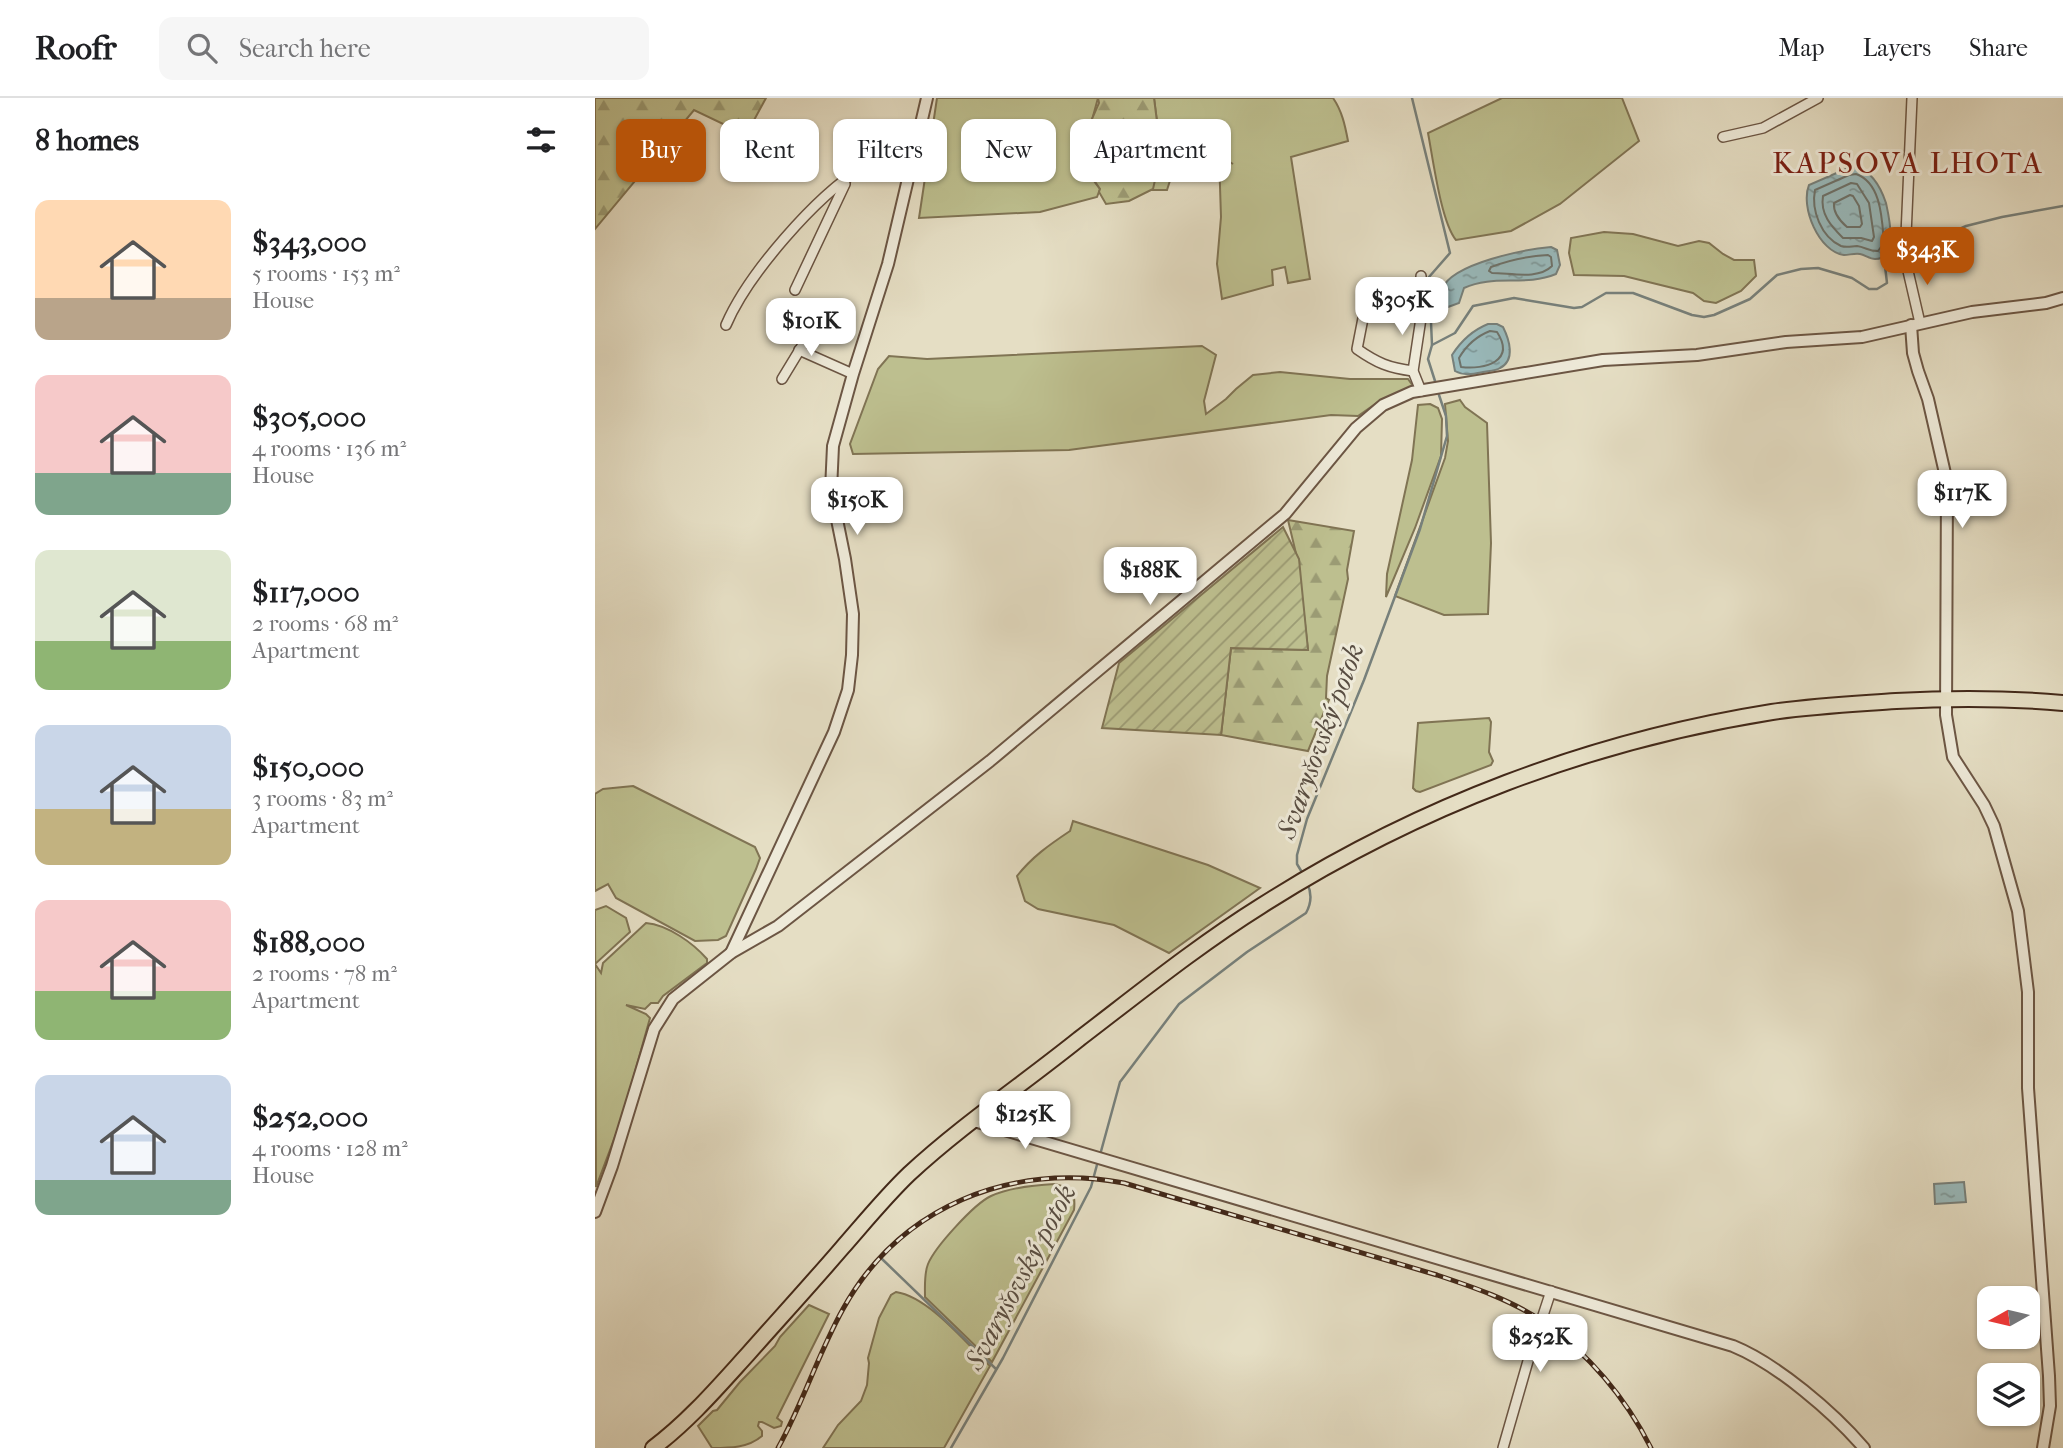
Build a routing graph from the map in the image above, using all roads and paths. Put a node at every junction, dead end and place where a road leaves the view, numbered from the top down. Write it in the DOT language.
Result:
graph roads {
  1 [pos="927,98"];
  2 [pos="1818,98"];
  3 [pos="1912,98"];
  4 [pos="922,119"];
  5 [pos="1723,137"];
  6 [pos="844,182"];
  7 [pos="845,182"];
  8 [pos="907,182"];
  9 [pos="1421,276"];
  10 [pos="795,290"];
  11 [pos="2063,298"];
  12 [pos="1366,303"];
  13 [pos="816,323"];
  14 [pos="1915,324"];
  15 [pos="726,325"];
  16 [pos="799,349"];
  17 [pos="1413,371"];
  18 [pos="853,374"];
  19 [pos="782,379"];
  20 [pos="1421,391"];
  21 [pos="1947,699"];
  22 [pos="2063,703"];
  23 [pos="731,953"];
  24 [pos="974,1121"];
  25 [pos="595,1212"];
  26 [pos="1551,1292"];
  27 [pos="653,1448"];
  28 [pos="1503,1448"];
  29 [pos="1864,1448"];
  30 [pos="2042,1448"];
  1 -- 4 [label="street"];
  2 -- 5 [label="street"];
  3 -- 14 [label="street"];
  6 -- 15 [label="street"];
  7 -- 10 [label="street"];
  8 -- 18 [label="street"];
  9 -- 17 [label="street"];
  11 -- 14 [label="street"];
  12 -- 17 [label="street"];
  13 -- 16 [label="street"];
  14 -- 20 [label="street"];
  14 -- 21 [label="street"];
  16 -- 18 [label="street"];
  16 -- 19 [label="street"];
  17 -- 20 [label="street"];
  18 -- 23 [label="street"];
  20 -- 23 [label="street"];
  21 -- 22 [label="main road"];
  21 -- 24 [label="main road"];
  21 -- 30 [label="street"];
  23 -- 25 [label="street"];
  24 -- 26 [label="street"];
  24 -- 27 [label="main road"];
  26 -- 28 [label="street"];
  26 -- 29 [label="street"];
}
